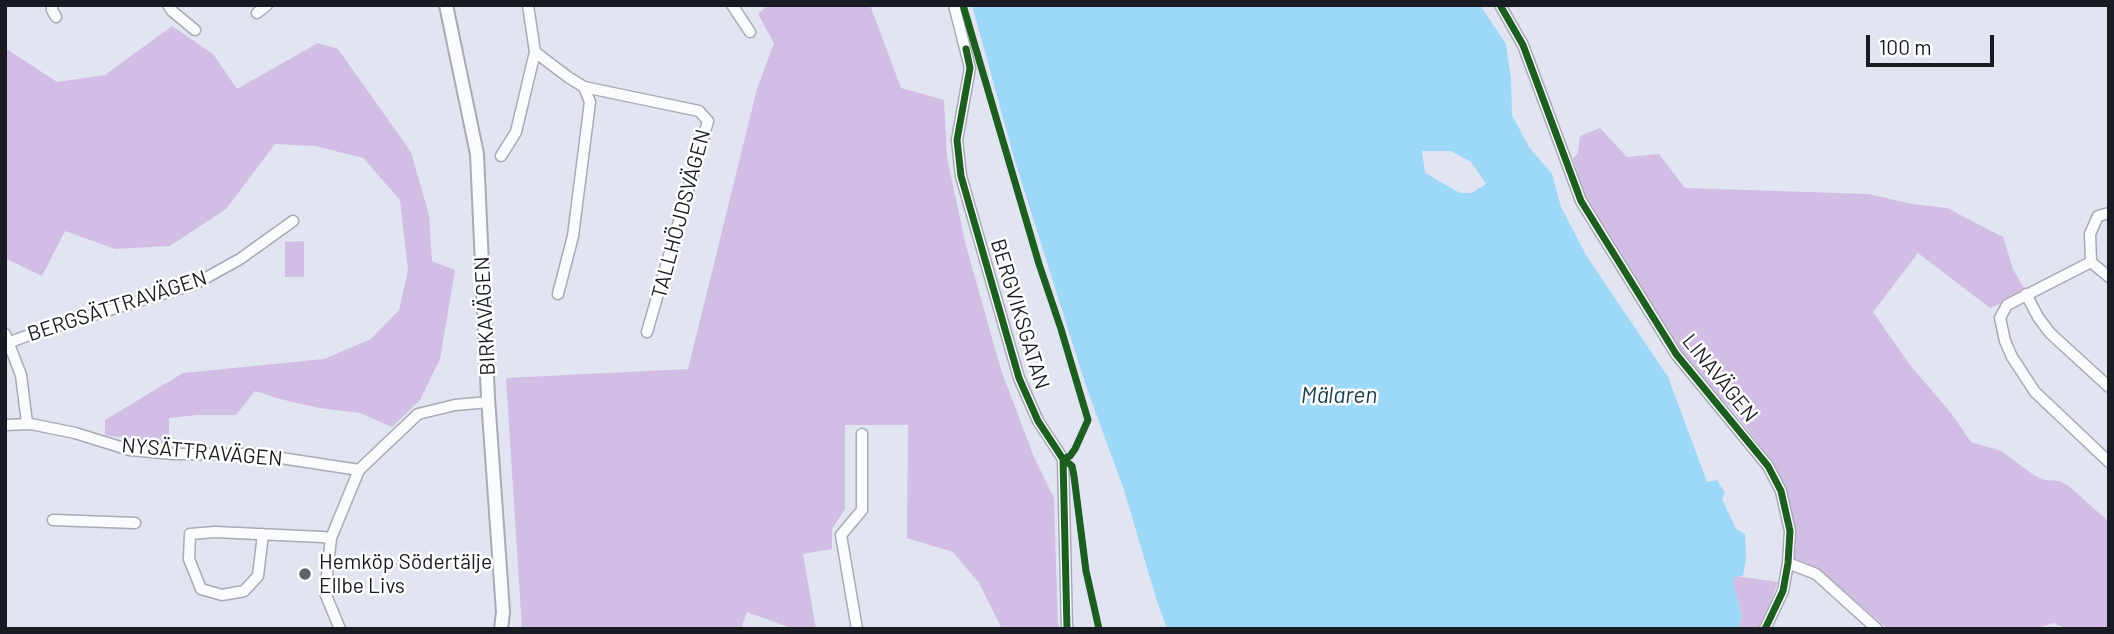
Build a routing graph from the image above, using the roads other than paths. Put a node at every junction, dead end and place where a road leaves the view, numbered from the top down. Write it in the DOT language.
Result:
graph roads {
  1 [pos="52,5"];
  2 [pos="168,5"];
  3 [pos="267,5"];
  4 [pos="446,5"];
  5 [pos="528,5"];
  6 [pos="732,5"];
  7 [pos="954,5"];
  8 [pos="1500,5"];
  9 [pos="257,13"];
  10 [pos="57,18"];
  11 [pos="195,30"];
  12 [pos="750,32"];
  13 [pos="535,52"];
  14 [pos="584,87"];
  15 [pos="501,156"];
  16 [pos="2109,213"];
  17 [pos="293,221"];
  18 [pos="2091,262"];
  19 [pos="2109,277"];
  20 [pos="558,294"];
  21 [pos="2026,294"];
  22 [pos="647,332"];
  23 [pos="7,340"];
  24 [pos="2109,387"];
  25 [pos="489,402"];
  26 [pos="27,423"];
  27 [pos="5,425"];
  28 [pos="862,434"];
  29 [pos="2109,462"];
  30 [pos="359,470"];
  31 [pos="53,520"];
  32 [pos="135,523"];
  33 [pos="263,534"];
  34 [pos="331,538"];
  35 [pos="1788,563"];
  36 [pos="340,629"];
  37 [pos="501,629"];
  38 [pos="857,629"];
  39 [pos="1067,629"];
  40 [pos="1765,629"];
  41 [pos="1877,629"];
  1 -- 10 [label="street"];
  2 -- 11 [label="street"];
  3 -- 9 [label="street"];
  4 -- 25 [label="street, BIRKAVÄGEN"];
  5 -- 13 [label="street"];
  6 -- 12 [label="street"];
  7 -- 39 [label="street, BERGVIKSGATAN"];
  8 -- 35 [label="street, LINAVÄGEN"];
  13 -- 14 [label="street, TALLHÖJDSVÄGEN"];
  13 -- 15 [label="street"];
  14 -- 20 [label="street"];
  14 -- 22 [label="street, TALLHÖJDSVÄGEN"];
  16 -- 18 [label="street"];
  17 -- 23 [label="street, BERGSÄTTRAVÄGEN"];
  18 -- 19 [label="street"];
  18 -- 21 [label="street"];
  21 -- 24 [label="street"];
  21 -- 29 [label="street"];
  23 -- 26 [label="street"];
  25 -- 30 [label="street"];
  25 -- 37 [label="street, BIRKAVÄGEN"];
  26 -- 27 [label="street, NYSÄTTRAVÄGEN"];
  26 -- 30 [label="street, NYSÄTTRAVÄGEN"];
  28 -- 38 [label="street"];
  30 -- 34 [label="street"];
  31 -- 32 [label="street"];
  33 -- 33 [label="street"];
  33 -- 34 [label="street"];
  34 -- 36 [label="street"];
  35 -- 40 [label="street, LINAVÄGEN"];
  35 -- 41 [label="street"];
}
